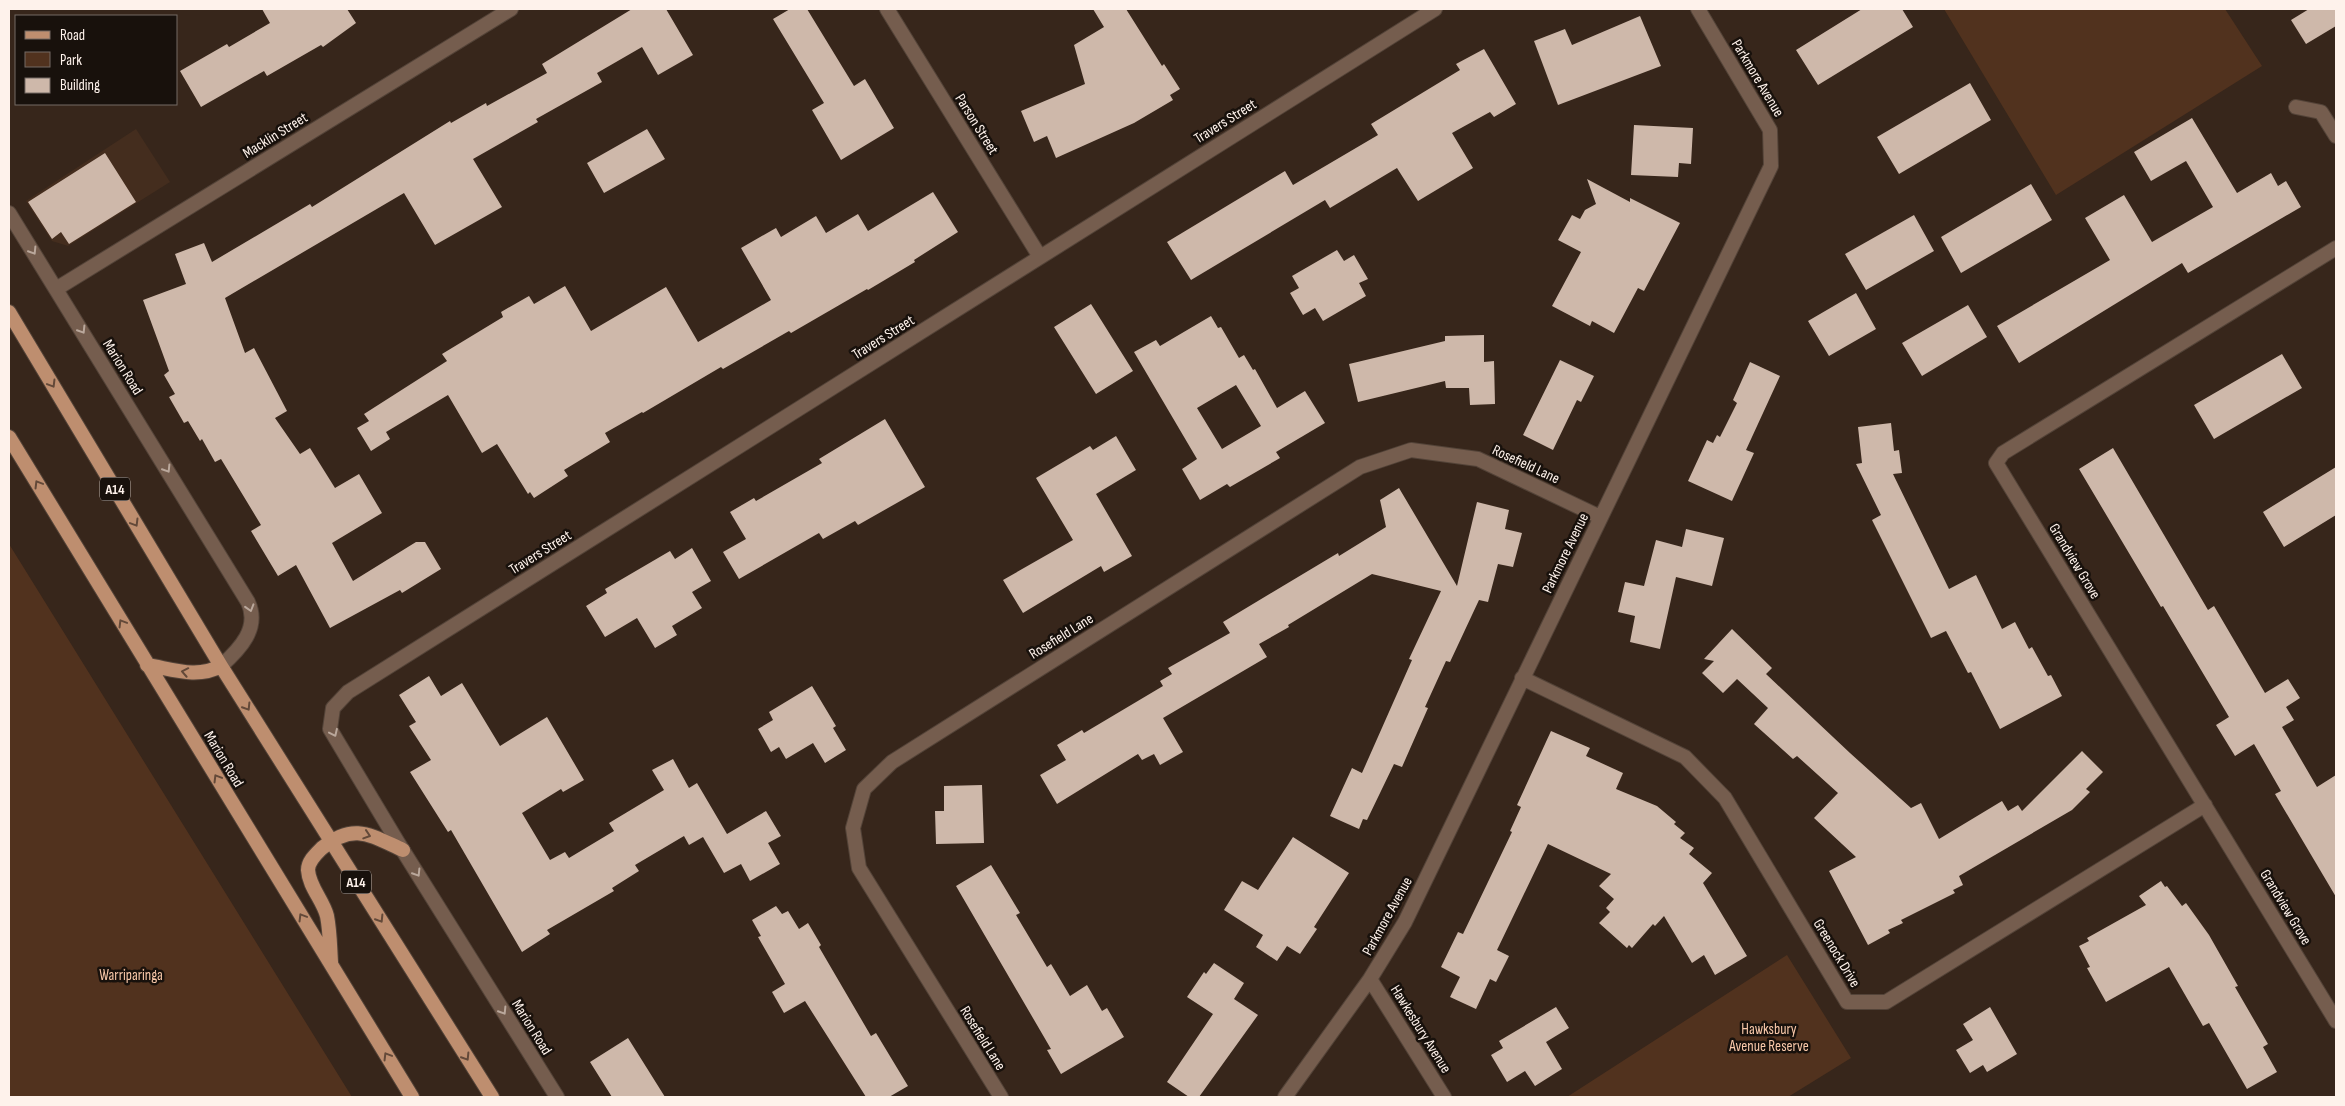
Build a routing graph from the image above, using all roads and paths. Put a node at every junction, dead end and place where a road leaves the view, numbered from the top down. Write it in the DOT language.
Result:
graph roads {
  1 [pos="511,9"];
  2 [pos="887,9"];
  3 [pos="1435,9"];
  4 [pos="1698,9"];
  5 [pos="2296,107"];
  6 [pos="2336,136"];
  7 [pos="9,213"];
  8 [pos="2336,248"];
  9 [pos="1040,257"];
  10 [pos="56,289"];
  11 [pos="9,312"];
  12 [pos="9,437"];
  13 [pos="1600,517"];
  14 [pos="147,665"];
  15 [pos="221,666"];
  16 [pos="1522,678"];
  17 [pos="348,692"];
  18 [pos="2205,805"];
  19 [pos="331,841"];
  20 [pos="403,850"];
  21 [pos="332,966"];
  22 [pos="1370,979"];
  23 [pos="2336,1021"];
  24 [pos="412,1097"];
  25 [pos="492,1097"];
  26 [pos="557,1097"];
  27 [pos="1001,1097"];
  28 [pos="1285,1097"];
  29 [pos="1444,1097"];
  1 -- 10 [label="street, Macklin Street"];
  2 -- 9 [label="street, Parson Street"];
  3 -- 9 [label="street, Travers Street"];
  4 -- 13 [label="street, Parkmore Avenue"];
  5 -- 6 [label="street"];
  7 -- 10 [label="street, Marion Road, one-way"];
  8 -- 18 [label="street, Grandview Grove"];
  9 -- 17 [label="street, Travers Street"];
  10 -- 15 [label="street, Marion Road, one-way"];
  11 -- 15 [label="main road, A14, one-way"];
  14 -- 12 [label="main road, Marion Road, one-way"];
  13 -- 16 [label="street, Parkmore Avenue"];
  13 -- 27 [label="street, Rosefield Lane"];
  15 -- 14 [label="main road, one-way"];
  21 -- 14 [label="main road, Marion Road, one-way"];
  15 -- 19 [label="main road, A14, one-way"];
  16 -- 18 [label="street, Greenock Drive"];
  16 -- 22 [label="street, Parkmore Avenue"];
  17 -- 20 [label="street, Marion Road, one-way"];
  18 -- 23 [label="street, Grandview Grove"];
  19 -- 20 [label="main road, one-way"];
  19 -- 21 [label="main road"];
  19 -- 25 [label="main road, A14, one-way"];
  20 -- 26 [label="street, Marion Road, one-way"];
  24 -- 21 [label="main road, Marion Road, one-way"];
  22 -- 28 [label="street, Parkmore Avenue"];
  22 -- 29 [label="street, Hawkesbury Avenue"];
}
